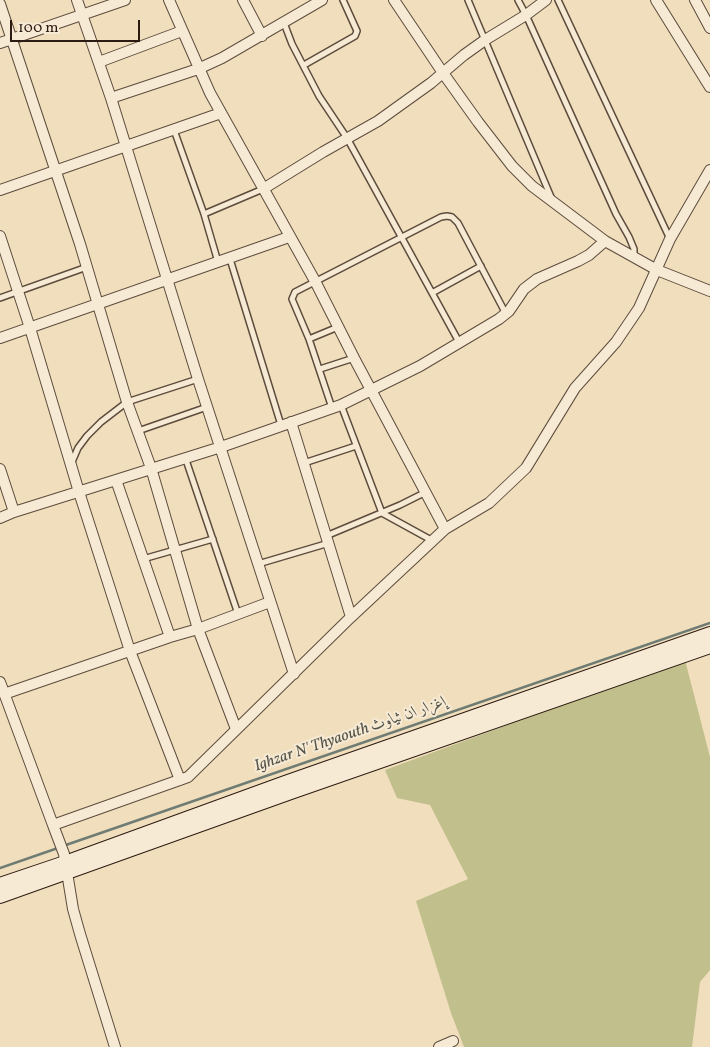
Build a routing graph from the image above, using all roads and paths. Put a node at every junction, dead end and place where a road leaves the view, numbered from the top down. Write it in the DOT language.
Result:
graph roads {
  1 [pos="77,0"];
  2 [pos="125,0"];
  3 [pos="169,0"];
  4 [pos="243,0"];
  5 [pos="322,0"];
  6 [pos="343,0"];
  7 [pos="394,0"];
  8 [pos="468,0"];
  9 [pos="518,0"];
  10 [pos="546,0"];
  11 [pos="558,0"];
  12 [pos="656,0"];
  13 [pos="695,0"];
  14 [pos="310,3"];
  15 [pos="0,4"];
  16 [pos="82,15"];
  17 [pos="526,15"];
  18 [pos="284,23"];
  19 [pos="710,28"];
  20 [pos="182,31"];
  21 [pos="262,36"];
  22 [pos="12,39"];
  23 [pos="485,40"];
  24 [pos="0,43"];
  25 [pos="99,62"];
  26 [pos="304,65"];
  27 [pos="198,69"];
  28 [pos="443,73"];
  29 [pos="710,87"];
  30 [pos="111,98"];
  31 [pos="221,113"];
  32 [pos="174,130"];
  33 [pos="347,138"];
  34 [pos="125,147"];
  35 [pos="56,170"];
  36 [pos="710,170"];
  37 [pos="263,189"];
  38 [pos="0,190"];
  39 [pos="554,203"];
  40 [pos="204,214"];
  41 [pos="0,236"];
  42 [pos="290,237"];
  43 [pos="402,238"];
  44 [pos="670,239"];
  45 [pos="605,241"];
  46 [pos="634,257"];
  47 [pos="230,259"];
  48 [pos="218,262"];
  49 [pos="481,266"];
  50 [pos="88,267"];
  51 [pos="657,270"];
  52 [pos="168,281"];
  53 [pos="315,281"];
  54 [pos="710,291"];
  55 [pos="18,292"];
  56 [pos="432,293"];
  57 [pos="0,298"];
  58 [pos="99,304"];
  59 [pos="506,314"];
  60 [pos="338,327"];
  61 [pos="30,328"];
  62 [pos="0,338"];
  63 [pos="309,339"];
  64 [pos="459,342"];
  65 [pos="354,358"];
  66 [pos="320,369"];
  67 [pos="198,379"];
  68 [pos="372,391"];
  69 [pos="127,402"];
  70 [pos="337,406"];
  71 [pos="207,407"];
  72 [pos="291,422"];
  73 [pos="281,425"];
  74 [pos="137,431"];
  75 [pos="356,446"];
  76 [pos="221,447"];
  77 [pos="185,457"];
  78 [pos="304,463"];
  79 [pos="70,465"];
  80 [pos="0,468"];
  81 [pos="151,468"];
  82 [pos="116,480"];
  83 [pos="79,492"];
  84 [pos="426,492"];
  85 [pos="14,512"];
  86 [pos="382,512"];
  87 [pos="0,518"];
  88 [pos="445,529"];
  89 [pos="213,539"];
  90 [pos="328,540"];
  91 [pos="433,541"];
  92 [pos="175,550"];
  93 [pos="143,559"];
  94 [pos="257,564"];
  95 [pos="270,602"];
  96 [pos="238,614"];
  97 [pos="351,617"];
  98 [pos="198,629"];
  99 [pos="710,634"];
  100 [pos="170,637"];
  101 [pos="710,646"];
  102 [pos="130,651"];
  103 [pos="294,674"];
  104 [pos="0,682"];
  105 [pos="4,694"];
  106 [pos="236,729"];
  107 [pos="180,780"];
  108 [pos="53,825"];
  109 [pos="65,864"];
  110 [pos="0,884"];
  111 [pos="0,896"];
  112 [pos="453,1041"];
  113 [pos="115,1047"];
  114 [pos="439,1047"];
  1 -- 16 [label="street"];
  2 -- 16 [label="street"];
  3 -- 20 [label="street"];
  4 -- 21 [label="street"];
  5 -- 14 [label="street"];
  6 -- 26 [label="lane"];
  7 -- 28 [label="street"];
  8 -- 23 [label="lane"];
  9 -- 17 [label="lane"];
  10 -- 17 [label="street"];
  11 -- 44 [label="lane"];
  12 -- 29 [label="street"];
  13 -- 19 [label="street"];
  14 -- 18 [label="street"];
  15 -- 22 [label="street"];
  16 -- 22 [label="street"];
  16 -- 25 [label="street"];
  17 -- 23 [label="street"];
  17 -- 46 [label="lane"];
  18 -- 21 [label="street"];
  18 -- 26 [label="lane"];
  20 -- 25 [label="street"];
  20 -- 27 [label="street"];
  21 -- 27 [label="street"];
  22 -- 24 [label="street"];
  22 -- 35 [label="street"];
  23 -- 28 [label="street"];
  23 -- 39 [label="lane"];
  25 -- 30 [label="street"];
  26 -- 33 [label="lane"];
  27 -- 30 [label="street"];
  27 -- 31 [label="street"];
  28 -- 33 [label="street"];
  28 -- 39 [label="street"];
  30 -- 34 [label="street"];
  31 -- 32 [label="street"];
  31 -- 37 [label="street"];
  32 -- 34 [label="street"];
  32 -- 40 [label="lane"];
  33 -- 37 [label="street"];
  33 -- 43 [label="lane"];
  34 -- 35 [label="street"];
  34 -- 52 [label="street"];
  35 -- 38 [label="street"];
  35 -- 50 [label="street"];
  36 -- 44 [label="street"];
  37 -- 40 [label="lane"];
  37 -- 42 [label="street"];
  39 -- 45 [label="street"];
  40 -- 48 [label="lane"];
  41 -- 55 [label="street"];
  42 -- 47 [label="street"];
  42 -- 53 [label="street"];
  43 -- 49 [label="lane"];
  43 -- 53 [label="lane"];
  43 -- 56 [label="lane"];
  44 -- 51 [label="street"];
  45 -- 46 [label="street"];
  45 -- 59 [label="street"];
  46 -- 51 [label="street"];
  47 -- 48 [label="street"];
  47 -- 73 [label="lane"];
  48 -- 52 [label="street"];
  49 -- 56 [label="lane"];
  49 -- 59 [label="lane"];
  50 -- 55 [label="lane"];
  50 -- 58 [label="street"];
  51 -- 54 [label="street"];
  51 -- 88 [label="street"];
  52 -- 58 [label="street"];
  52 -- 67 [label="street"];
  53 -- 60 [label="street"];
  53 -- 63 [label="lane"];
  55 -- 57 [label="lane"];
  55 -- 61 [label="street"];
  56 -- 64 [label="lane"];
  58 -- 61 [label="street"];
  58 -- 69 [label="street"];
  59 -- 64 [label="street"];
  60 -- 63 [label="lane"];
  60 -- 65 [label="street"];
  61 -- 62 [label="street"];
  61 -- 79 [label="street"];
  63 -- 66 [label="lane"];
  64 -- 68 [label="street"];
  65 -- 66 [label="lane"];
  65 -- 68 [label="street"];
  66 -- 70 [label="lane"];
  67 -- 69 [label="lane"];
  67 -- 71 [label="street"];
  68 -- 70 [label="street"];
  68 -- 84 [label="street"];
  69 -- 74 [label="street"];
  69 -- 79 [label="lane"];
  70 -- 72 [label="street"];
  70 -- 75 [label="lane"];
  71 -- 74 [label="lane"];
  71 -- 76 [label="street"];
  72 -- 73 [label="street"];
  72 -- 78 [label="street"];
  73 -- 76 [label="street"];
  74 -- 81 [label="street"];
  75 -- 78 [label="lane"];
  75 -- 86 [label="lane"];
  76 -- 77 [label="street"];
  76 -- 94 [label="street"];
  77 -- 81 [label="street"];
  77 -- 89 [label="lane"];
  78 -- 90 [label="street"];
  79 -- 83 [label="street"];
  80 -- 85 [label="street"];
  81 -- 82 [label="street"];
  81 -- 92 [label="street"];
  82 -- 83 [label="street"];
  82 -- 93 [label="street"];
  83 -- 85 [label="street"];
  83 -- 102 [label="street"];
  84 -- 86 [label="lane"];
  84 -- 88 [label="street"];
  85 -- 87 [label="street"];
  86 -- 90 [label="lane"];
  86 -- 91 [label="lane"];
  88 -- 91 [label="street"];
  89 -- 92 [label="lane"];
  89 -- 96 [label="lane"];
  90 -- 94 [label="lane"];
  90 -- 97 [label="street"];
  91 -- 97 [label="street"];
  92 -- 93 [label="lane"];
  92 -- 98 [label="street"];
  93 -- 100 [label="street"];
  94 -- 95 [label="street"];
  95 -- 96 [label="street"];
  95 -- 103 [label="street"];
  96 -- 98 [label="street"];
  97 -- 103 [label="street"];
  98 -- 100 [label="street"];
  98 -- 106 [label="street"];
  99 -- 109 [label="street"];
  100 -- 102 [label="street"];
  101 -- 109 [label="street"];
  102 -- 105 [label="street"];
  102 -- 107 [label="street"];
  103 -- 106 [label="street"];
  104 -- 105 [label="street"];
  105 -- 108 [label="street"];
  106 -- 107 [label="street"];
  107 -- 108 [label="street"];
  108 -- 109 [label="street"];
  109 -- 110 [label="street"];
  109 -- 111 [label="street"];
  109 -- 113 [label="street"];
  112 -- 114 [label="street"];
}
